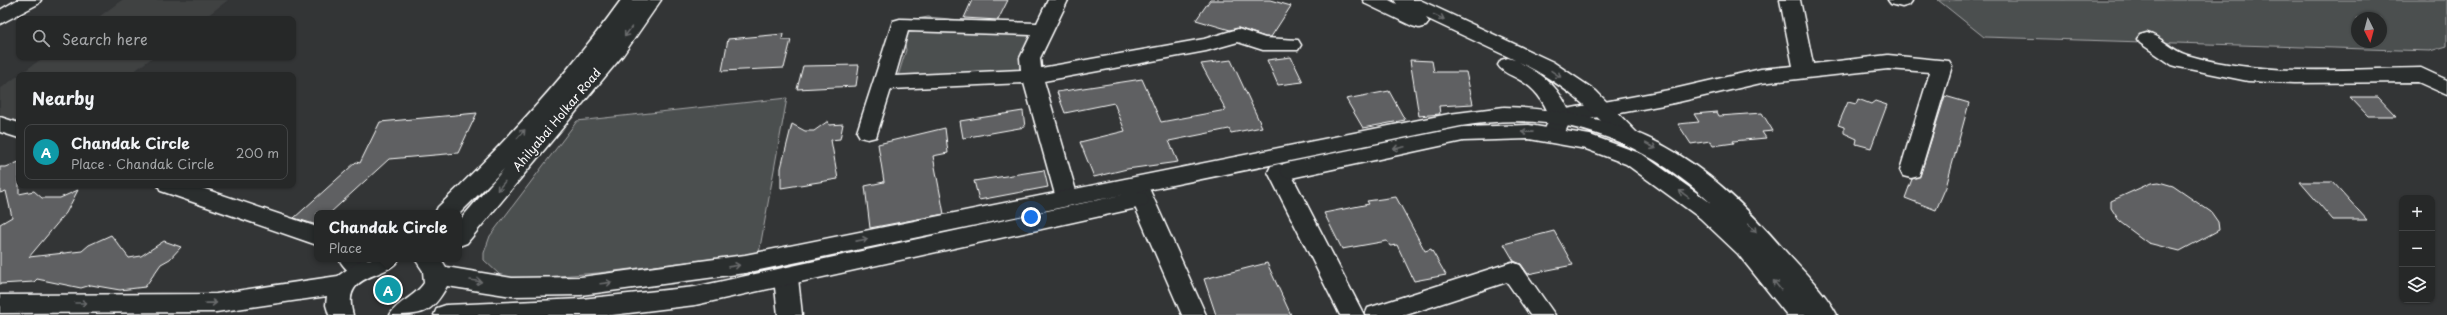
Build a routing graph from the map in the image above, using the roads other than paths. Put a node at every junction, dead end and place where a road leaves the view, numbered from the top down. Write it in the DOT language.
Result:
graph roads {
  1 [pos="31,0"];
  2 [pos="631,0"];
  3 [pos="650,0"];
  4 [pos="1058,0"];
  5 [pos="1373,0"];
  6 [pos="1404,0"];
  7 [pos="1790,0"];
  8 [pos="0,18"];
  9 [pos="1044,29"];
  10 [pos="2148,39"];
  11 [pos="1291,45"];
  12 [pos="1804,71"];
  13 [pos="1032,76"];
  14 [pos="883,83"];
  15 [pos="2447,88"];
  16 [pos="1603,108"];
  17 [pos="0,124"];
  18 [pos="1558,126"];
  19 [pos="16,131"];
  20 [pos="868,132"];
  21 [pos="1629,136"];
  22 [pos="1911,170"];
  23 [pos="1279,172"];
  24 [pos="178,188"];
  25 [pos="1141,192"];
  26 [pos="1067,198"];
  27 [pos="449,210"];
  28 [pos="462,233"];
  29 [pos="314,235"];
  30 [pos="378,262"];
  31 [pos="435,265"];
  32 [pos="353,270"];
  33 [pos="786,278"];
  34 [pos="0,304"];
  35 [pos="581,312"];
  36 [pos="342,315"];
  37 [pos="402,315"];
  38 [pos="446,315"];
  39 [pos="790,315"];
  40 [pos="1194,315"];
  41 [pos="1352,315"];
  42 [pos="1377,315"];
  43 [pos="1543,315"];
  44 [pos="1801,315"];
  45 [pos="1825,315"];
  1 -- 8 [label="main road"];
  27 -- 2 [label="main road, Ahilyabai Holkar Road, one-way"];
  3 -- 28 [label="main road, Ahilyabai Holkar Road, one-way"];
  4 -- 9 [label="main road"];
  5 -- 18 [label="main road"];
  6 -- 16 [label="main road, one-way"];
  7 -- 12 [label="main road"];
  9 -- 13 [label="main road"];
  9 -- 14 [label="main road"];
  10 -- 15 [label="main road"];
  11 -- 13 [label="main road"];
  12 -- 16 [label="main road"];
  12 -- 22 [label="main road"];
  13 -- 14 [label="main road"];
  13 -- 26 [label="main road"];
  14 -- 20 [label="main road"];
  16 -- 18 [label="main road"];
  16 -- 21 [label="main road"];
  17 -- 19 [label="main road"];
  18 -- 21 [label="main road"];
  18 -- 23 [label="main road, one-way"];
  18 -- 25 [label="main road"];
  44 -- 18 [label="main road, one-way"];
  21 -- 45 [label="main road, one-way"];
  23 -- 25 [label="main road"];
  23 -- 41 [label="main road"];
  24 -- 29 [label="main road"];
  25 -- 26 [label="main road"];
  25 -- 33 [label="main road"];
  25 -- 40 [label="main road"];
  31 -- 26 [label="main road, one-way"];
  30 -- 32 [label="main road"];
  31 -- 37 [label="main road"];
  34 -- 32 [label="main road, one-way"];
  32 -- 36 [label="main road"];
  33 -- 35 [label="main road"];
  33 -- 39 [label="main road"];
  35 -- 38 [label="main road"];
  42 -- 43 [label="main road"];
}
